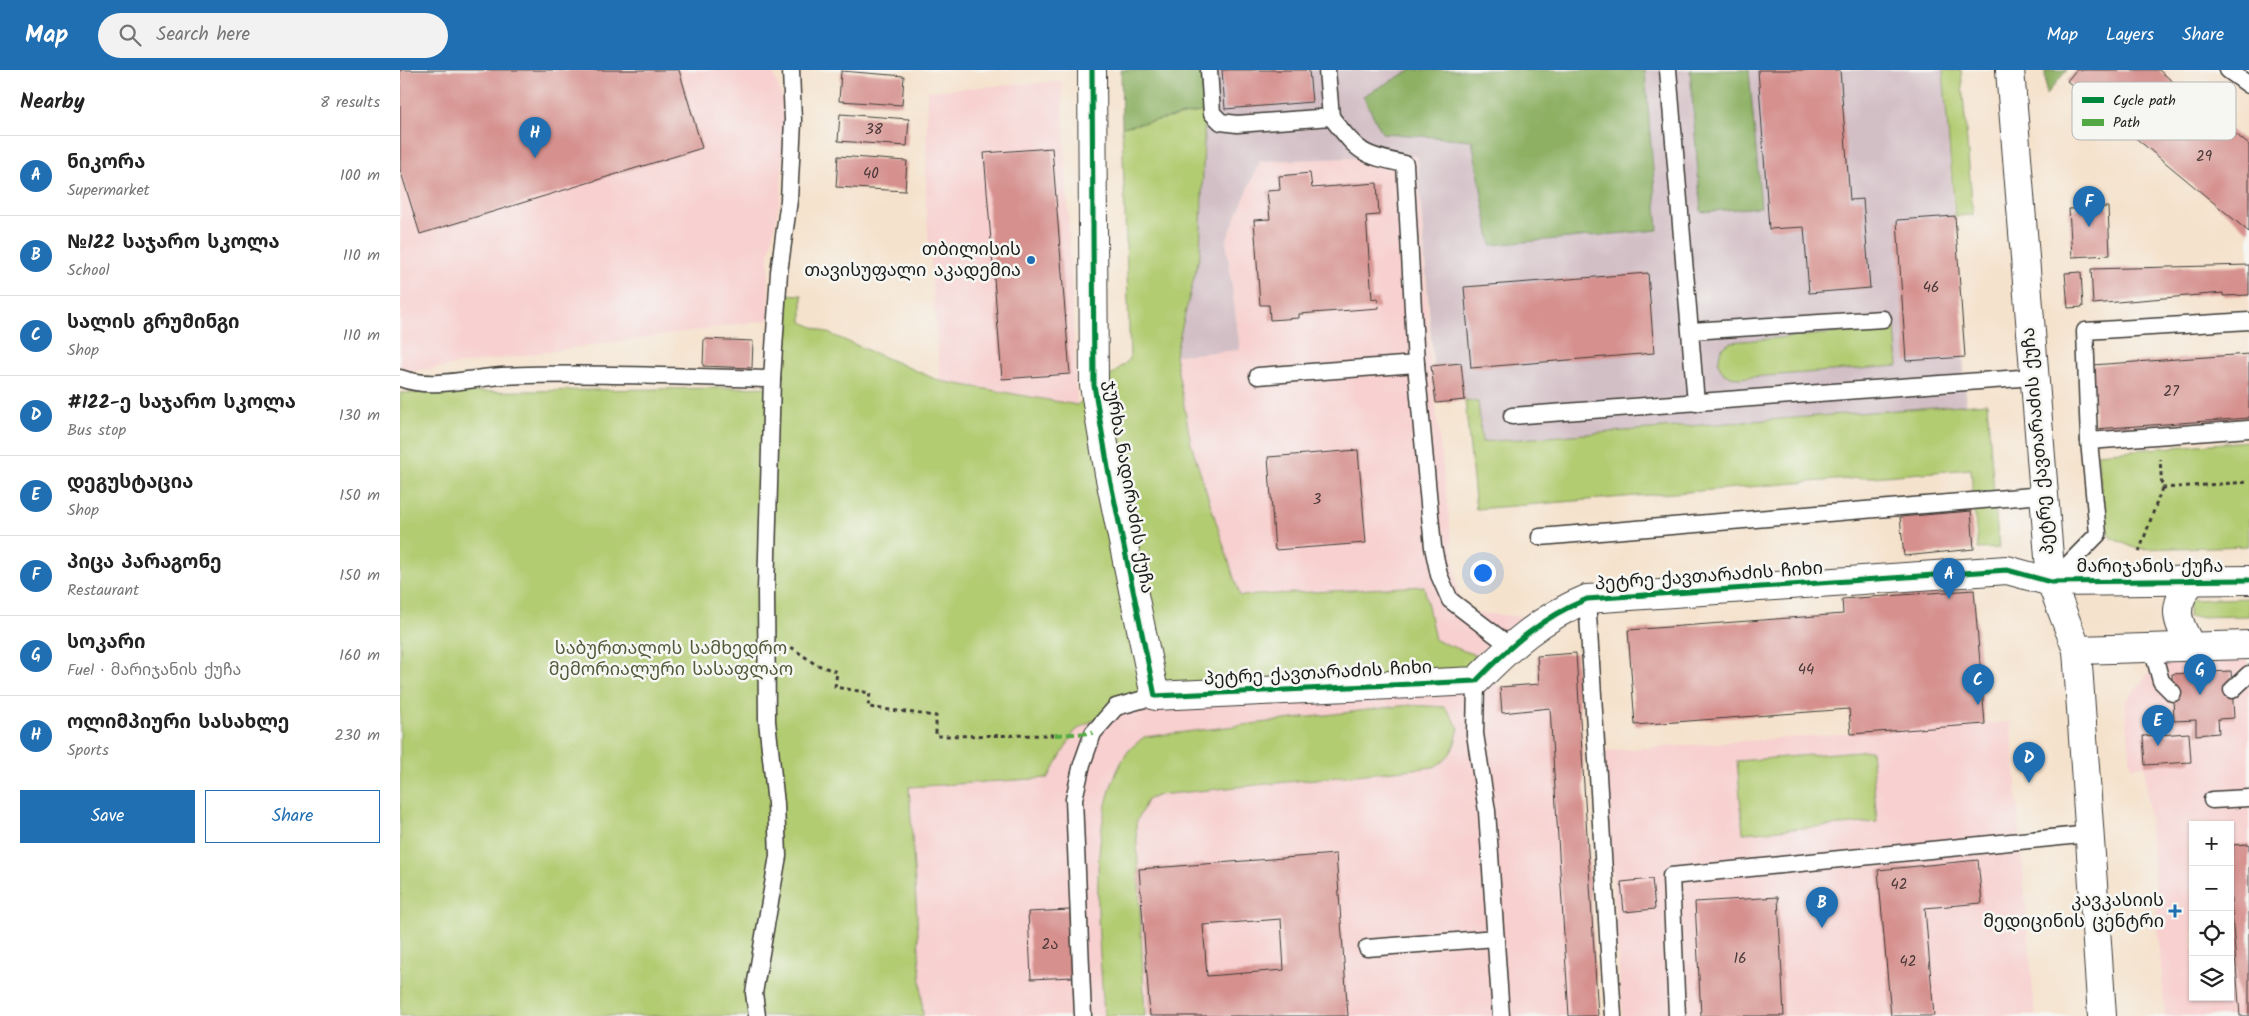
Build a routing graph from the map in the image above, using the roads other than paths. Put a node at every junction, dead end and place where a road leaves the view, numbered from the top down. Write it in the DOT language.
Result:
graph roads {
  1 [pos="791,70"];
  2 [pos="1092,70"];
  3 [pos="1209,70"];
  4 [pos="1328,70"];
  5 [pos="1668,70"];
  6 [pos="2010,70"];
  7 [pos="2228,70"];
  8 [pos="2249,85"];
  9 [pos="1331,117"];
  10 [pos="1883,319"];
  11 [pos="2249,321"];
  12 [pos="1691,331"];
  13 [pos="1416,364"];
  14 [pos="1258,376"];
  15 [pos="2034,377"];
  16 [pos="400,378"];
  17 [pos="772,379"];
  18 [pos="1696,403"];
  19 [pos="1512,416"];
  20 [pos="2249,430"];
  21 [pos="2088,441"];
  22 [pos="2044,495"];
  23 [pos="1540,536"];
  24 [pos="2249,580"];
  25 [pos="2192,581"];
  26 [pos="2051,582"];
  27 [pos="1587,599"];
  28 [pos="2249,645"];
  29 [pos="1510,646"];
  30 [pos="2191,646"];
  31 [pos="2152,648"];
  32 [pos="2077,650"];
  33 [pos="2249,674"];
  34 [pos="1476,681"];
  35 [pos="2232,690"];
  36 [pos="2172,693"];
  37 [pos="1155,696"];
  38 [pos="2249,798"];
  39 [pos="2212,800"];
  40 [pos="2090,834"];
  41 [pos="1496,938"];
  42 [pos="1367,948"];
  43 [pos="757,1016"];
  44 [pos="1083,1016"];
  45 [pos="1502,1016"];
  46 [pos="1613,1016"];
  47 [pos="1677,1016"];
  48 [pos="2102,1016"];
  1 -- 17 [label="lane"];
  2 -- 37 [label="street, ჯურხა ნადირაძის ქუჩა"];
  3 -- 9 [label="lane"];
  4 -- 9 [label="lane"];
  5 -- 12 [label="lane"];
  6 -- 15 [label="street, პეტრე ქავთარაძის ქუჩა"];
  7 -- 8 [label="lane"];
  9 -- 13 [label="lane"];
  10 -- 12 [label="lane"];
  11 -- 21 [label="lane"];
  12 -- 18 [label="lane"];
  13 -- 14 [label="lane"];
  13 -- 29 [label="lane"];
  15 -- 18 [label="lane"];
  15 -- 22 [label="street, პეტრე ქავთარაძის ქუჩა"];
  16 -- 17 [label="lane"];
  17 -- 43 [label="lane"];
  18 -- 19 [label="lane"];
  20 -- 21 [label="lane"];
  21 -- 26 [label="lane"];
  22 -- 23 [label="lane"];
  22 -- 26 [label="street, პეტრე ქავთარაძის ქუჩა"];
  24 -- 25 [label="street, მარიჯანის ქუჩა"];
  25 -- 26 [label="street, მარიჯანის ქუჩა"];
  25 -- 30 [label="street"];
  26 -- 27 [label="street, პეტრე ქავთარაძის ჩიხი"];
  26 -- 32 [label="street, პეტრე ქავთარაძის ქუჩა"];
  27 -- 29 [label="street, პეტრე ქავთარაძის ჩიხი"];
  27 -- 46 [label="lane"];
  28 -- 30 [label="street"];
  29 -- 34 [label="street, პეტრე ქავთარაძის ჩიხი"];
  30 -- 31 [label="street"];
  31 -- 32 [label="street"];
  31 -- 36 [label="lane"];
  32 -- 40 [label="street, პეტრე ქავთარაძის ქუჩა"];
  33 -- 35 [label="lane"];
  34 -- 37 [label="street, პეტრე ქავთარაძის ჩიხი"];
  34 -- 41 [label="lane"];
  37 -- 44 [label="lane"];
  38 -- 39 [label="lane"];
  40 -- 47 [label="lane"];
  40 -- 48 [label="street, პეტრე ქავთარაძის ქუჩა"];
  41 -- 42 [label="lane"];
  41 -- 45 [label="lane"];
}
